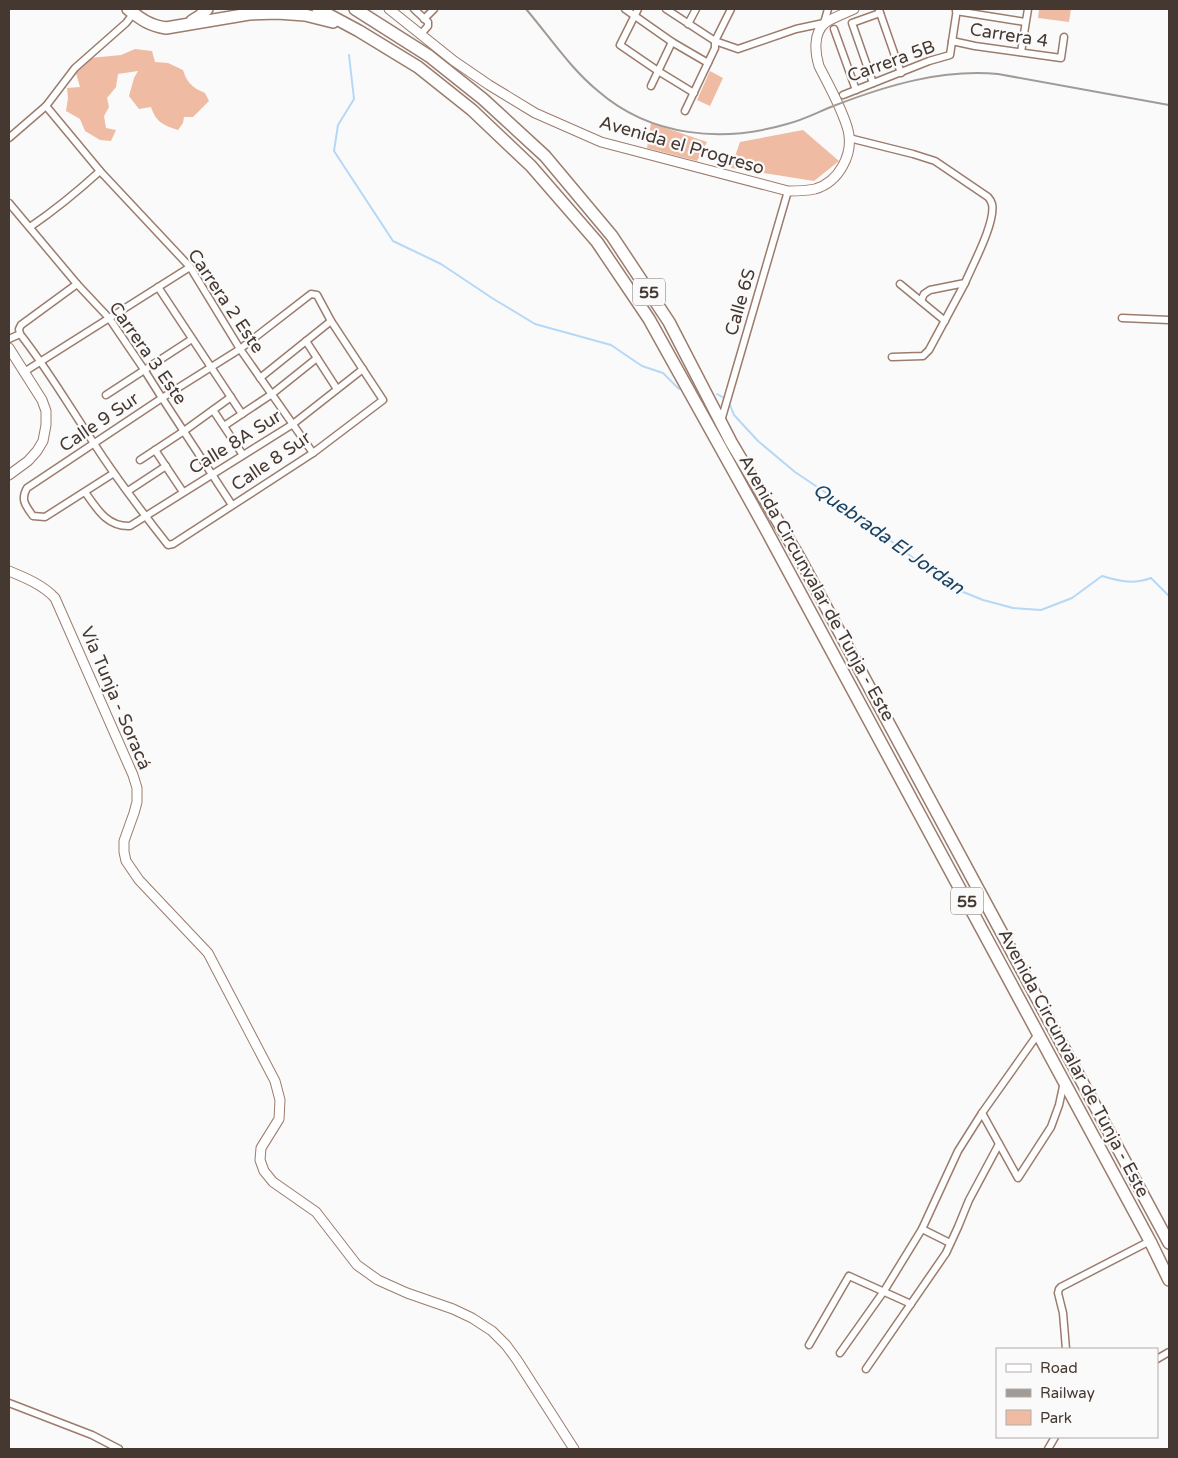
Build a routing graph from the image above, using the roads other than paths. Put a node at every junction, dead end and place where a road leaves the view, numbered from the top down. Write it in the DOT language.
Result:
graph roads {
  1 [pos="207,9"];
  2 [pos="318,9"];
  3 [pos="355,9"];
  4 [pos="389,9"];
  5 [pos="414,9"];
  6 [pos="434,9"];
  7 [pos="625,9"];
  8 [pos="638,9"];
  9 [pos="666,9"];
  10 [pos="696,9"];
  11 [pos="732,9"];
  12 [pos="828,9"];
  13 [pos="854,9"];
  14 [pos="1028,9"];
  15 [pos="130,10"];
  16 [pos="957,10"];
  17 [pos="879,11"];
  18 [pos="634,16"];
  19 [pos="424,19"];
  20 [pos="1025,22"];
  21 [pos="188,23"];
  22 [pos="688,24"];
  23 [pos="824,24"];
  24 [pos="834,29"];
  25 [pos="359,31"];
  26 [pos="420,35"];
  27 [pos="1064,37"];
  28 [pos="715,41"];
  29 [pos="952,41"];
  30 [pos="672,42"];
  31 [pos="1022,52"];
  32 [pos="708,63"];
  33 [pos="658,71"];
  34 [pos="901,73"];
  35 [pos="873,84"];
  36 [pos="651,86"];
  37 [pos="856,90"];
  38 [pos="694,93"];
  39 [pos="843,95"];
  40 [pos="46,106"];
  41 [pos="685,111"];
  42 [pos="9,138"];
  43 [pos="849,138"];
  44 [pos="100,171"];
  45 [pos="788,191"];
  46 [pos="9,204"];
  47 [pos="30,228"];
  48 [pos="190,267"];
  49 [pos="965,283"];
  50 [pos="77,284"];
  51 [pos="900,284"];
  52 [pos="158,287"];
  53 [pos="921,301"];
  54 [pos="109,318"];
  55 [pos="1122,318"];
  56 [pos="1169,320"];
  57 [pos="331,321"];
  58 [pos="945,321"];
  59 [pos="20,334"];
  60 [pos="9,339"];
  61 [pos="192,339"];
  62 [pos="306,342"];
  63 [pos="9,348"];
  64 [pos="240,349"];
  65 [pos="892,357"];
  66 [pos="317,358"];
  67 [pos="41,361"];
  68 [pos="211,368"];
  69 [pos="363,369"];
  70 [pos="145,371"];
  71 [pos="24,372"];
  72 [pos="260,378"];
  73 [pos="337,389"];
  74 [pos="272,394"];
  75 [pos="106,395"];
  76 [pos="231,397"];
  77 [pos="162,398"];
  78 [pos="213,410"];
  79 [pos="242,414"];
  80 [pos="721,421"];
  81 [pos="292,424"];
  82 [pos="224,426"];
  83 [pos="184,431"];
  84 [pos="94,444"];
  85 [pos="155,450"];
  86 [pos="312,453"];
  87 [pos="243,455"];
  88 [pos="140,460"];
  89 [pos="166,466"];
  90 [pos="114,472"];
  91 [pos="213,474"];
  92 [pos="9,475"];
  93 [pos="128,490"];
  94 [pos="85,492"];
  95 [pos="183,492"];
  96 [pos="232,505"];
  97 [pos="145,516"];
  98 [pos="9,571"];
  99 [pos="1038,1034"];
  100 [pos="1064,1082"];
  101 [pos="982,1113"];
  102 [pos="1000,1144"];
  103 [pos="922,1229"];
  104 [pos="1150,1241"];
  105 [pos="950,1243"];
  106 [pos="1169,1244"];
  107 [pos="1169,1280"];
  108 [pos="884,1291"];
  109 [pos="911,1304"];
  110 [pos="810,1345"];
  111 [pos="1066,1348"];
  112 [pos="1169,1352"];
  113 [pos="840,1353"];
  114 [pos="1158,1358"];
  115 [pos="866,1369"];
  116 [pos="9,1403"];
  117 [pos="1054,1438"];
  118 [pos="119,1449"];
  119 [pos="574,1449"];
  120 [pos="1048,1449"];
  1 -- 21 [label="highway"];
  2 -- 25 [label="highway, Avenida Circunvalar de Tunja - Este / 55"];
  3 -- 80 [label="highway, Avenida Circunvalar de Tunja - Este / 55"];
  4 -- 26 [label="main road, Avenida el Progreso"];
  5 -- 19 [label="street"];
  6 -- 19 [label="street"];
  7 -- 18 [label="street"];
  8 -- 18 [label="street"];
  9 -- 22 [label="street"];
  10 -- 22 [label="street"];
  11 -- 28 [label="street"];
  12 -- 23 [label="street"];
  13 -- 23 [label="main road"];
  14 -- 20 [label="street"];
  15 -- 21 [label="highway"];
  15 -- 40 [label="street"];
  16 -- 20 [label="street"];
  16 -- 29 [label="street"];
  17 -- 34 [label="street"];
  17 -- 35 [label="street"];
  18 -- 30 [label="street"];
  18 -- 33 [label="street"];
  19 -- 26 [label="street"];
  20 -- 31 [label="street"];
  21 -- 25 [label="highway"];
  22 -- 28 [label="street"];
  23 -- 28 [label="street"];
  23 -- 43 [label="main road, Avenida el Progreso"];
  24 -- 37 [label="street"];
  25 -- 99 [label="highway, Avenida Circunvalar de Tunja - Este / 55"];
  26 -- 45 [label="main road, Avenida el Progreso"];
  27 -- 31 [label="street, Carrera 4"];
  28 -- 32 [label="street"];
  29 -- 31 [label="street, Carrera 4"];
  29 -- 34 [label="street, Carrera 5B"];
  30 -- 32 [label="street"];
  30 -- 33 [label="street"];
  32 -- 38 [label="street"];
  33 -- 36 [label="street"];
  33 -- 38 [label="street"];
  34 -- 35 [label="street, Carrera 5B"];
  35 -- 37 [label="street, Carrera 5B"];
  37 -- 39 [label="street, Carrera 5B"];
  38 -- 41 [label="street"];
  40 -- 42 [label="street"];
  40 -- 44 [label="street, Carrera 2 Este"];
  43 -- 45 [label="main road, Avenida el Progreso"];
  43 -- 49 [label="street"];
  44 -- 47 [label="street"];
  44 -- 48 [label="street, Carrera 2 Este"];
  45 -- 80 [label="street, Calle 6S"];
  46 -- 47 [label="street, Carrera 3 Este"];
  47 -- 50 [label="street, Carrera 3 Este"];
  48 -- 52 [label="street"];
  48 -- 64 [label="street, Carrera 2 Este"];
  49 -- 53 [label="street"];
  49 -- 58 [label="street"];
  50 -- 54 [label="street, Carrera 3 Este"];
  50 -- 59 [label="street"];
  51 -- 53 [label="street"];
  52 -- 54 [label="street"];
  52 -- 61 [label="street"];
  53 -- 58 [label="street"];
  54 -- 67 [label="street"];
  54 -- 70 [label="street, Carrera 3 Este"];
  55 -- 56 [label="street"];
  57 -- 62 [label="street"];
  57 -- 64 [label="street, Calle 9 Sur"];
  57 -- 69 [label="street"];
  58 -- 65 [label="street"];
  59 -- 60 [label="street"];
  59 -- 67 [label="street"];
  61 -- 68 [label="street"];
  61 -- 70 [label="street"];
  62 -- 66 [label="street"];
  62 -- 72 [label="street"];
  63 -- 71 [label="main road"];
  64 -- 68 [label="street, Calle 9 Sur"];
  64 -- 72 [label="street, Carrera 2 Este"];
  66 -- 73 [label="street"];
  66 -- 74 [label="street"];
  67 -- 71 [label="street"];
  67 -- 84 [label="street"];
  68 -- 76 [label="street"];
  68 -- 77 [label="street, Calle 9 Sur"];
  69 -- 73 [label="street, Calle 8A Sur"];
  69 -- 86 [label="street, Calle 8 Sur"];
  70 -- 75 [label="street"];
  70 -- 77 [label="street, Carrera 3 Este"];
  71 -- 92 [label="main road"];
  72 -- 74 [label="street, Carrera 2 Este"];
  73 -- 81 [label="street, Calle 8A Sur"];
  74 -- 79 [label="street"];
  74 -- 81 [label="street, Carrera 2 Este"];
  76 -- 78 [label="street"];
  76 -- 79 [label="street"];
  77 -- 83 [label="street, Carrera 3 Este"];
  77 -- 84 [label="street, Calle 9 Sur"];
  78 -- 82 [label="street"];
  78 -- 83 [label="street"];
  79 -- 82 [label="street"];
  80 -- 106 [label="highway, Avenida Circunvalar de Tunja - Este / 55"];
  81 -- 86 [label="street, Carrera 2 Este"];
  81 -- 87 [label="street, Calle 8A Sur"];
  82 -- 87 [label="street"];
  83 -- 85 [label="street"];
  83 -- 91 [label="street, Carrera 3 Este"];
  84 -- 90 [label="street"];
  84 -- 94 [label="street, Calle 9 Sur"];
  85 -- 88 [label="street"];
  85 -- 89 [label="street"];
  86 -- 96 [label="street, Calle 8 Sur"];
  87 -- 91 [label="street, Calle 8A Sur"];
  89 -- 93 [label="street"];
  89 -- 95 [label="street"];
  90 -- 93 [label="street"];
  90 -- 94 [label="street"];
  91 -- 95 [label="street, Calle 8A Sur"];
  91 -- 96 [label="street, Carrera 3 Este"];
  93 -- 97 [label="street"];
  94 -- 97 [label="street, Calle 8A Sur"];
  95 -- 97 [label="street, Calle 8A Sur"];
  96 -- 97 [label="street, Calle 8 Sur"];
  98 -- 119 [label="main road, Vía Tunja - Soracá"];
  99 -- 100 [label="highway, Avenida Circunvalar de Tunja - Este / 55"];
  99 -- 101 [label="street"];
  100 -- 102 [label="street"];
  100 -- 104 [label="highway, Avenida Circunvalar de Tunja - Este / 55"];
  101 -- 102 [label="street"];
  101 -- 103 [label="street"];
  102 -- 105 [label="street"];
  103 -- 105 [label="street"];
  103 -- 108 [label="street"];
  104 -- 107 [label="highway, Avenida Circunvalar de Tunja - Este / 55"];
  104 -- 111 [label="street"];
  105 -- 109 [label="street"];
  108 -- 109 [label="street"];
  108 -- 110 [label="street"];
  108 -- 113 [label="street"];
  109 -- 115 [label="street"];
  112 -- 114 [label="street"];
  116 -- 118 [label="street"];
  117 -- 120 [label="street"];
}
